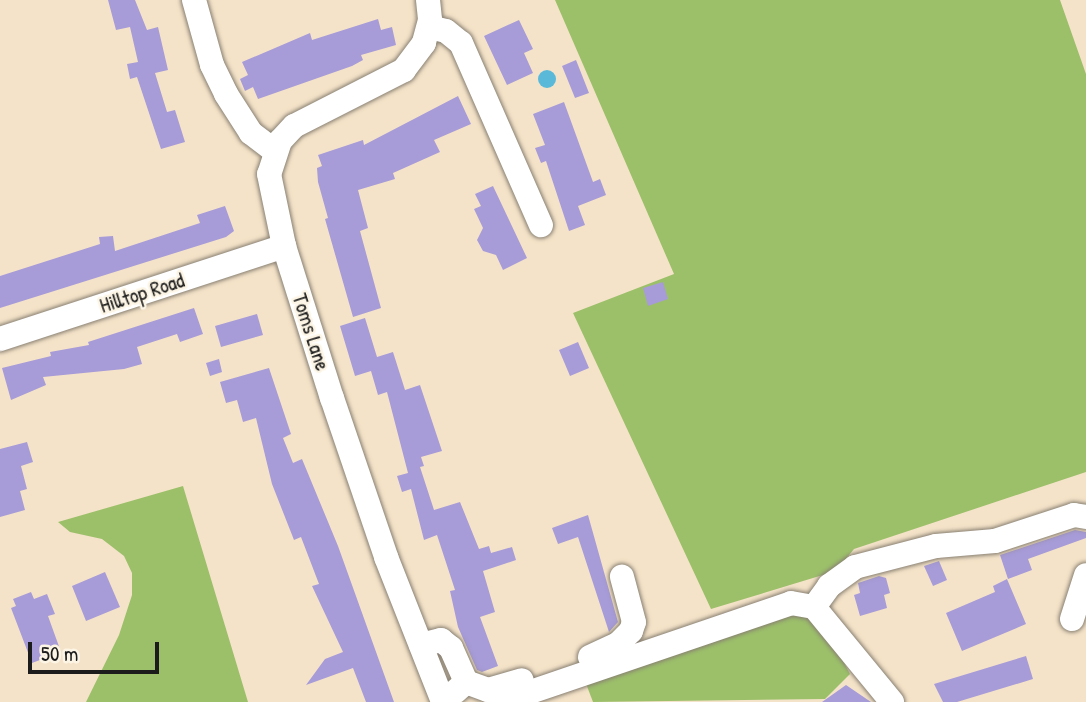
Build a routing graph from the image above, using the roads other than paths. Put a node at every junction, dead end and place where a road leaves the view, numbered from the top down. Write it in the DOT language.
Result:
graph roads {
  1 [pos="194,0"];
  2 [pos="428,0"];
  3 [pos="429,27"];
  4 [pos="275,151"];
  5 [pos="541,225"];
  6 [pos="284,246"];
  7 [pos="0,339"];
  8 [pos="1086,517"];
  9 [pos="1086,575"];
  10 [pos="622,578"];
  11 [pos="814,607"];
  12 [pos="1072,619"];
  13 [pos="421,645"];
  14 [pos="466,682"];
  15 [pos="442,699"];
  16 [pos="501,702"];
  17 [pos="892,702"];
  1 -- 4 [label="street"];
  2 -- 3 [label="street"];
  3 -- 4 [label="street"];
  3 -- 5 [label="street"];
  4 -- 6 [label="street, Toms Lane"];
  6 -- 7 [label="street, Hilltop Road"];
  6 -- 13 [label="street, Toms Lane"];
  8 -- 11 [label="street"];
  9 -- 12 [label="street"];
  10 -- 14 [label="street"];
  11 -- 16 [label="street"];
  11 -- 17 [label="street"];
  13 -- 14 [label="street"];
  13 -- 15 [label="street, Toms Lane"];
  14 -- 15 [label="street"];
}
